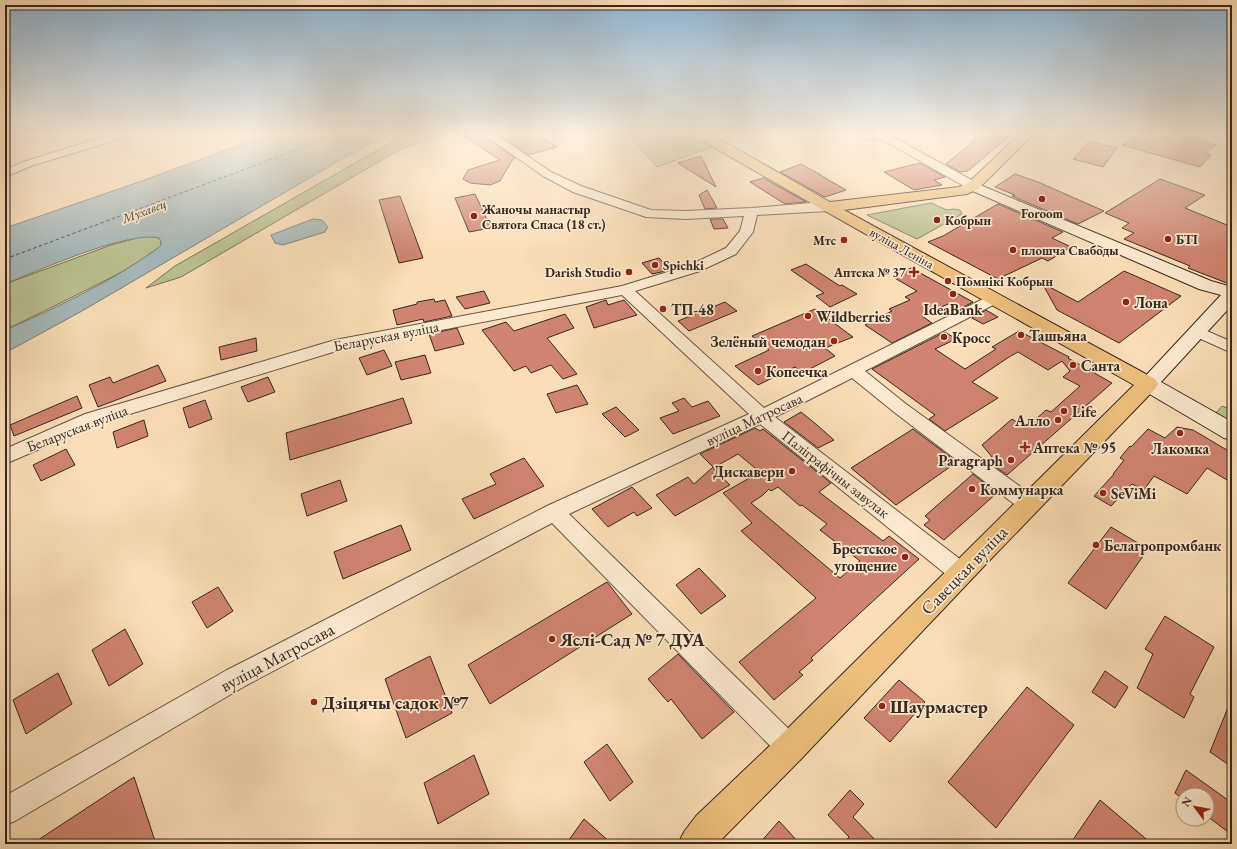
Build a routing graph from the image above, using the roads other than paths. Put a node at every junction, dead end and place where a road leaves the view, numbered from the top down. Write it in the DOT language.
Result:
graph roads {
  1 [pos="545,173"];
  2 [pos="768,173"];
  3 [pos="949,173"];
  4 [pos="987,173"];
  5 [pos="973,186"];
  6 [pos="828,207"];
  7 [pos="752,212"];
  8 [pos="625,290"];
  9 [pos="1232,294"];
  10 [pos="994,299"];
  11 [pos="1198,332"];
  12 [pos="1232,348"];
  13 [pos="855,370"];
  14 [pos="1148,384"];
  15 [pos="762,416"];
  16 [pos="1232,432"];
  17 [pos="5,457"];
  18 [pos="1029,504"];
  19 [pos="554,512"];
  20 [pos="961,573"];
  21 [pos="790,748"];
  22 [pos="5,811"];
  23 [pos="696,844"];
  1 -- 7 [label="street"];
  2 -- 6 [label="main road, вуліца Леніна"];
  3 -- 5 [label="street"];
  4 -- 5 [label="main road"];
  5 -- 6 [label="main road"];
  5 -- 9 [label="main road"];
  6 -- 7 [label="street"];
  6 -- 10 [label="main road, вуліца Леніна"];
  7 -- 8 [label="street, Беларуская вуліца"];
  8 -- 15 [label="street, Паліграфічны завулак"];
  8 -- 17 [label="street, Беларуская вуліца"];
  9 -- 11 [label="main road, Савецкая вуліца"];
  10 -- 13 [label="street, вуліца Матросава"];
  10 -- 14 [label="main road, вуліца Леніна"];
  11 -- 12 [label="street"];
  11 -- 14 [label="main road, Савецкая вуліца"];
  13 -- 15 [label="street, вуліца Матросава"];
  13 -- 18 [label="street"];
  14 -- 16 [label="main road, вуліца Леніна"];
  14 -- 18 [label="main road, Савецкая вуліца"];
  15 -- 19 [label="street, вуліца Матросава"];
  15 -- 20 [label="street, Паліграфічны завулак"];
  18 -- 20 [label="main road, Савецкая вуліца"];
  19 -- 21 [label="street"];
  19 -- 22 [label="street, вуліца Матросава"];
  20 -- 21 [label="main road, Савецкая вуліца"];
  21 -- 23 [label="main road, Савецкая вуліца"];
}
